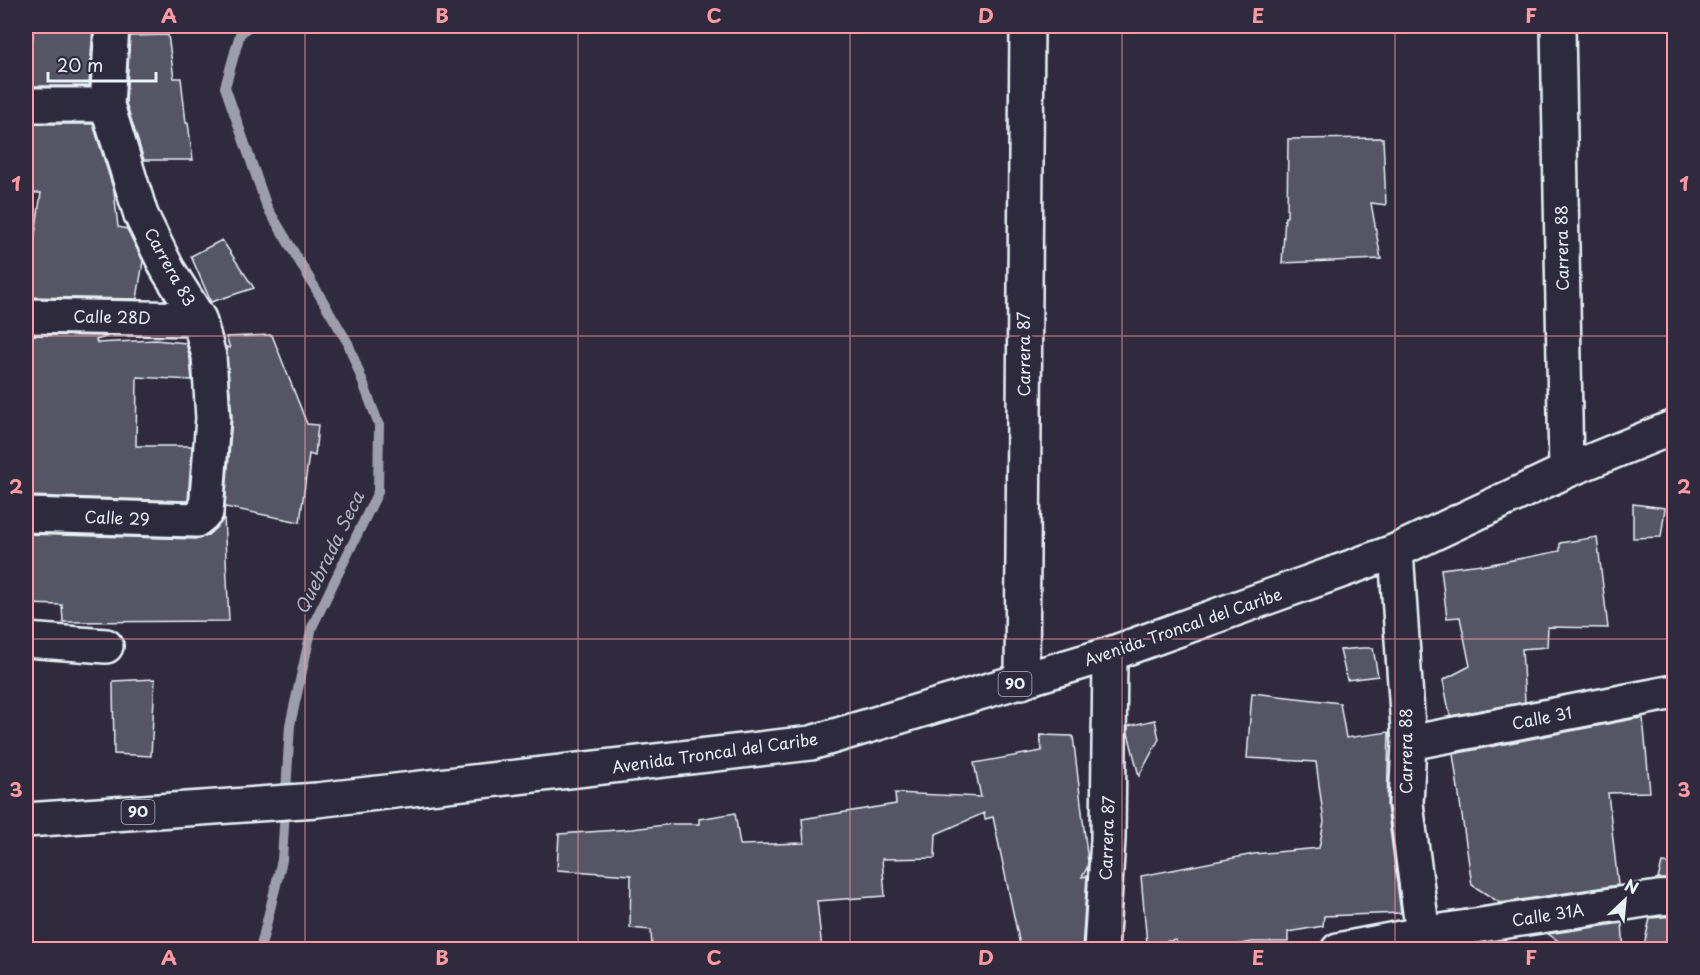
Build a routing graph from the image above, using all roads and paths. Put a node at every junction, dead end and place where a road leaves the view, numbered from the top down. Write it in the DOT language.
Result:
graph roads {
  1 [pos="112,26"];
  2 [pos="1027,26"];
  3 [pos="1558,26"];
  4 [pos="26,105"];
  5 [pos="107,105"];
  6 [pos="26,316"];
  7 [pos="199,319"];
  8 [pos="1674,427"];
  9 [pos="1566,471"];
  10 [pos="206,512"];
  11 [pos="26,515"];
  12 [pos="1396,551"];
  13 [pos="26,640"];
  14 [pos="106,646"];
  15 [pos="1110,654"];
  16 [pos="1022,682"];
  17 [pos="1674,692"];
  18 [pos="1409,743"];
  19 [pos="26,820"];
  20 [pos="1674,897"];
  21 [pos="1423,942"];
  22 [pos="1101,950"];
  23 [pos="1338,950"];
  1 -- 5 [label="main road, Carrera 83"];
  2 -- 16 [label="main road, Carrera 87"];
  3 -- 9 [label="main road, Carrera 88"];
  4 -- 5 [label="main road"];
  5 -- 7 [label="main road, Carrera 83"];
  6 -- 7 [label="main road, Calle 28D"];
  7 -- 10 [label="main road, Carrera 83"];
  8 -- 9 [label="main road, Avenida Troncal del Caribe / 90"];
  9 -- 12 [label="main road, Avenida Troncal del Caribe / 90"];
  10 -- 11 [label="main road, Calle 29"];
  12 -- 15 [label="main road, Avenida Troncal del Caribe / 90"];
  12 -- 18 [label="main road, Carrera 88"];
  13 -- 14 [label="main road"];
  15 -- 16 [label="main road, Avenida Troncal del Caribe / 90"];
  15 -- 22 [label="main road, Carrera 87"];
  16 -- 19 [label="main road, Avenida Troncal del Caribe / 90"];
  17 -- 18 [label="main road, Calle 31"];
  18 -- 21 [label="main road, Carrera 88"];
  20 -- 21 [label="main road, Calle 31A"];
  21 -- 23 [label="main road, Calle 31A"];
}
